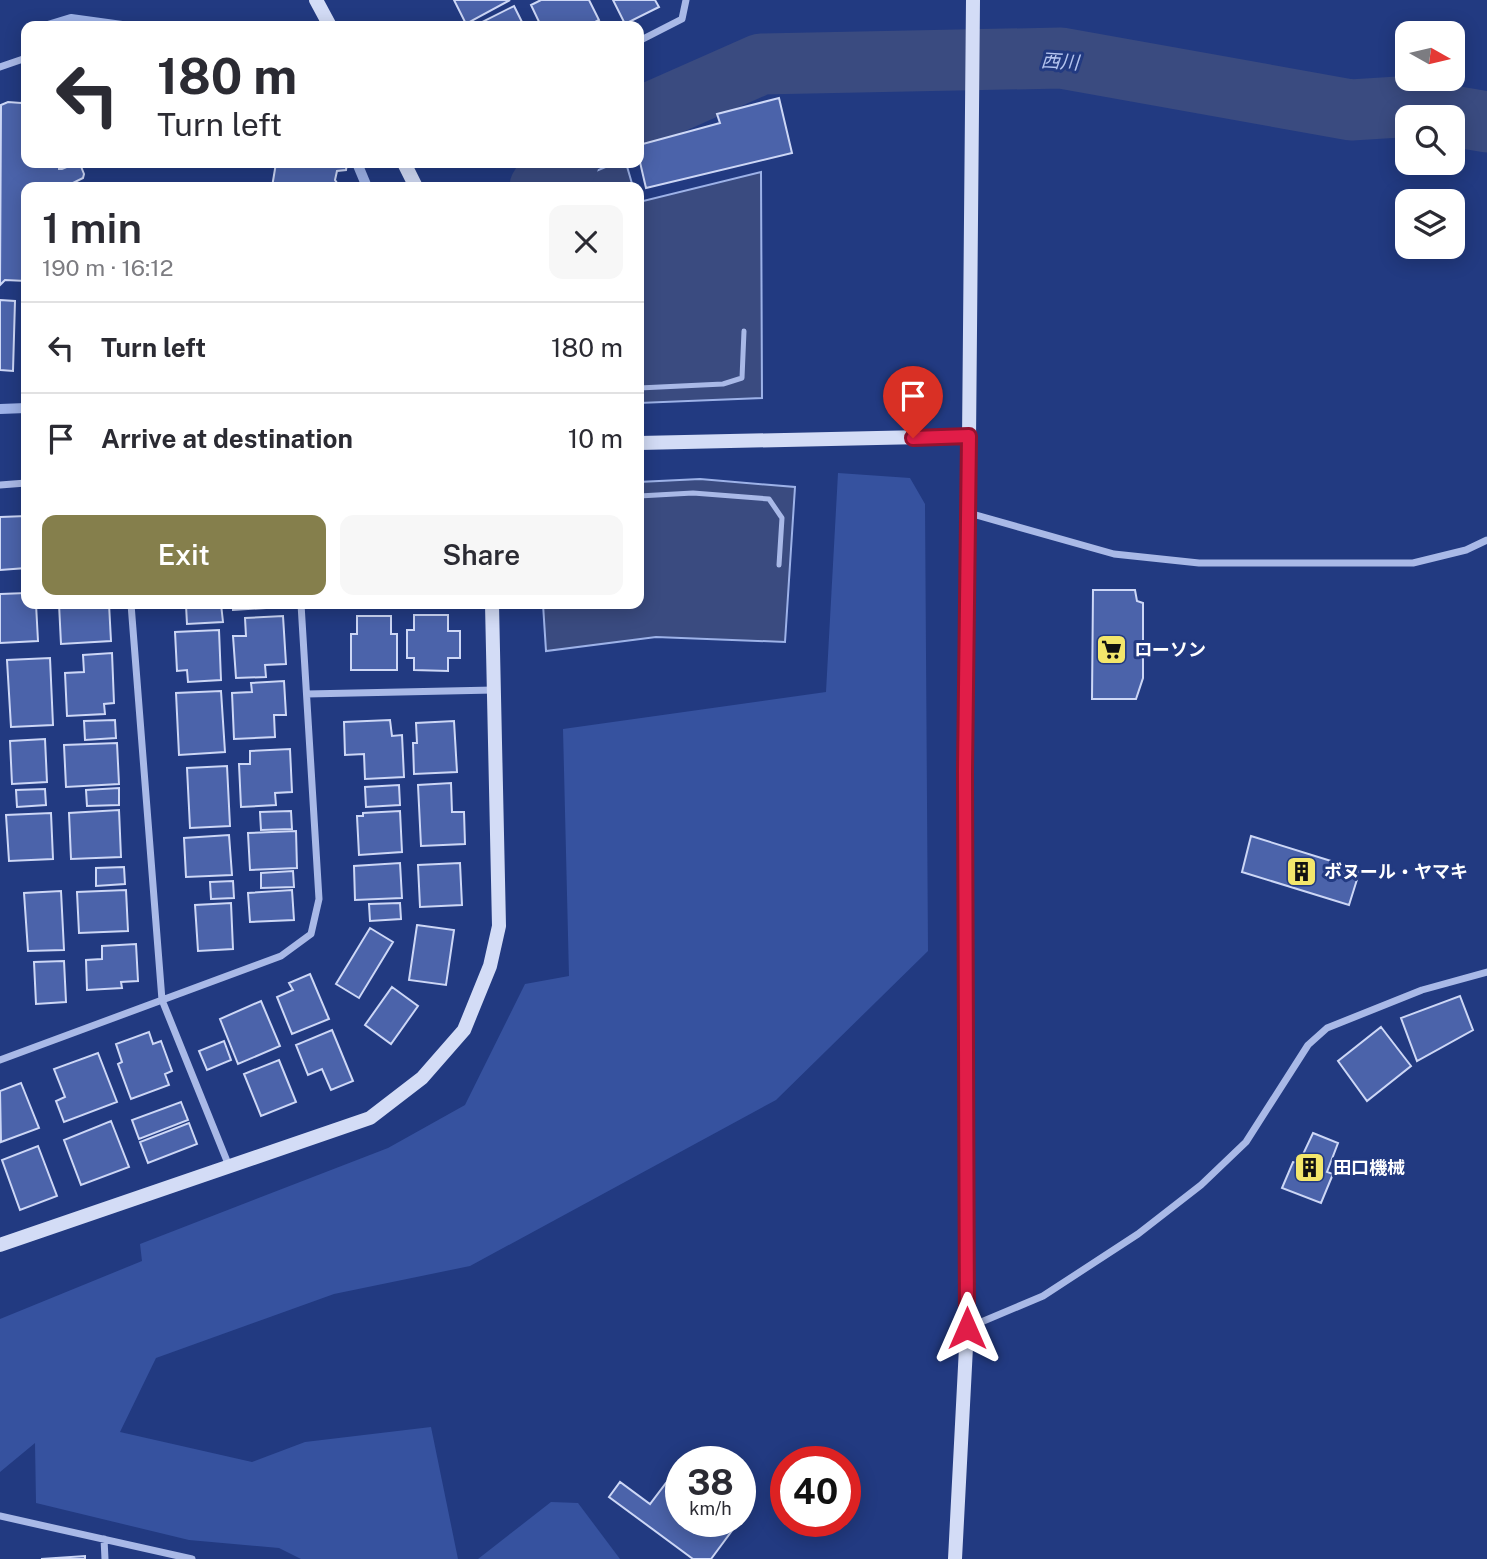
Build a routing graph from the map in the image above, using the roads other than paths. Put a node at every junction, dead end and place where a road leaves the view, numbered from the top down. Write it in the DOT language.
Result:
graph roads {
  1 [pos="316,0"];
  2 [pos="686,0"];
  3 [pos="973,0"];
  4 [pos="327,21"];
  5 [pos="644,38"];
  6 [pos="21,60"];
  7 [pos="0,67"];
  8 [pos="744,331"];
  9 [pos="644,388"];
  10 [pos="969,436"];
  11 [pos="644,443"];
  12 [pos="21,483"];
  13 [pos="0,485"];
  14 [pos="644,496"];
  15 [pos="968,513"];
  16 [pos="1487,540"];
  17 [pos="779,565"];
  18 [pos="131,609"];
  19 [pos="301,609"];
  20 [pos="492,609"];
  21 [pos="495,690"];
  22 [pos="307,694"];
  23 [pos="1487,972"];
  24 [pos="162,1000"];
  25 [pos="0,1060"];
  26 [pos="229,1167"];
  27 [pos="0,1244"];
  28 [pos="967,1328"];
  29 [pos="0,1516"];
  30 [pos="104,1539"];
  31 [pos="105,1559"];
  32 [pos="192,1559"];
  33 [pos="955,1559"];
  1 -- 4 [label="street"];
  2 -- 5 [label="street"];
  3 -- 10 [label="street"];
  6 -- 7 [label="street"];
  8 -- 9 [label="lane"];
  10 -- 11 [label="street"];
  10 -- 15 [label="street"];
  12 -- 13 [label="street"];
  14 -- 17 [label="lane"];
  15 -- 16 [label="street"];
  15 -- 28 [label="street"];
  18 -- 24 [label="street"];
  19 -- 22 [label="street"];
  20 -- 21 [label="street"];
  21 -- 22 [label="street"];
  21 -- 26 [label="street"];
  22 -- 24 [label="street"];
  23 -- 28 [label="street"];
  24 -- 25 [label="street"];
  24 -- 26 [label="street"];
  26 -- 27 [label="street"];
  28 -- 33 [label="street"];
  29 -- 30 [label="street"];
  30 -- 31 [label="street"];
  30 -- 32 [label="street"];
}
